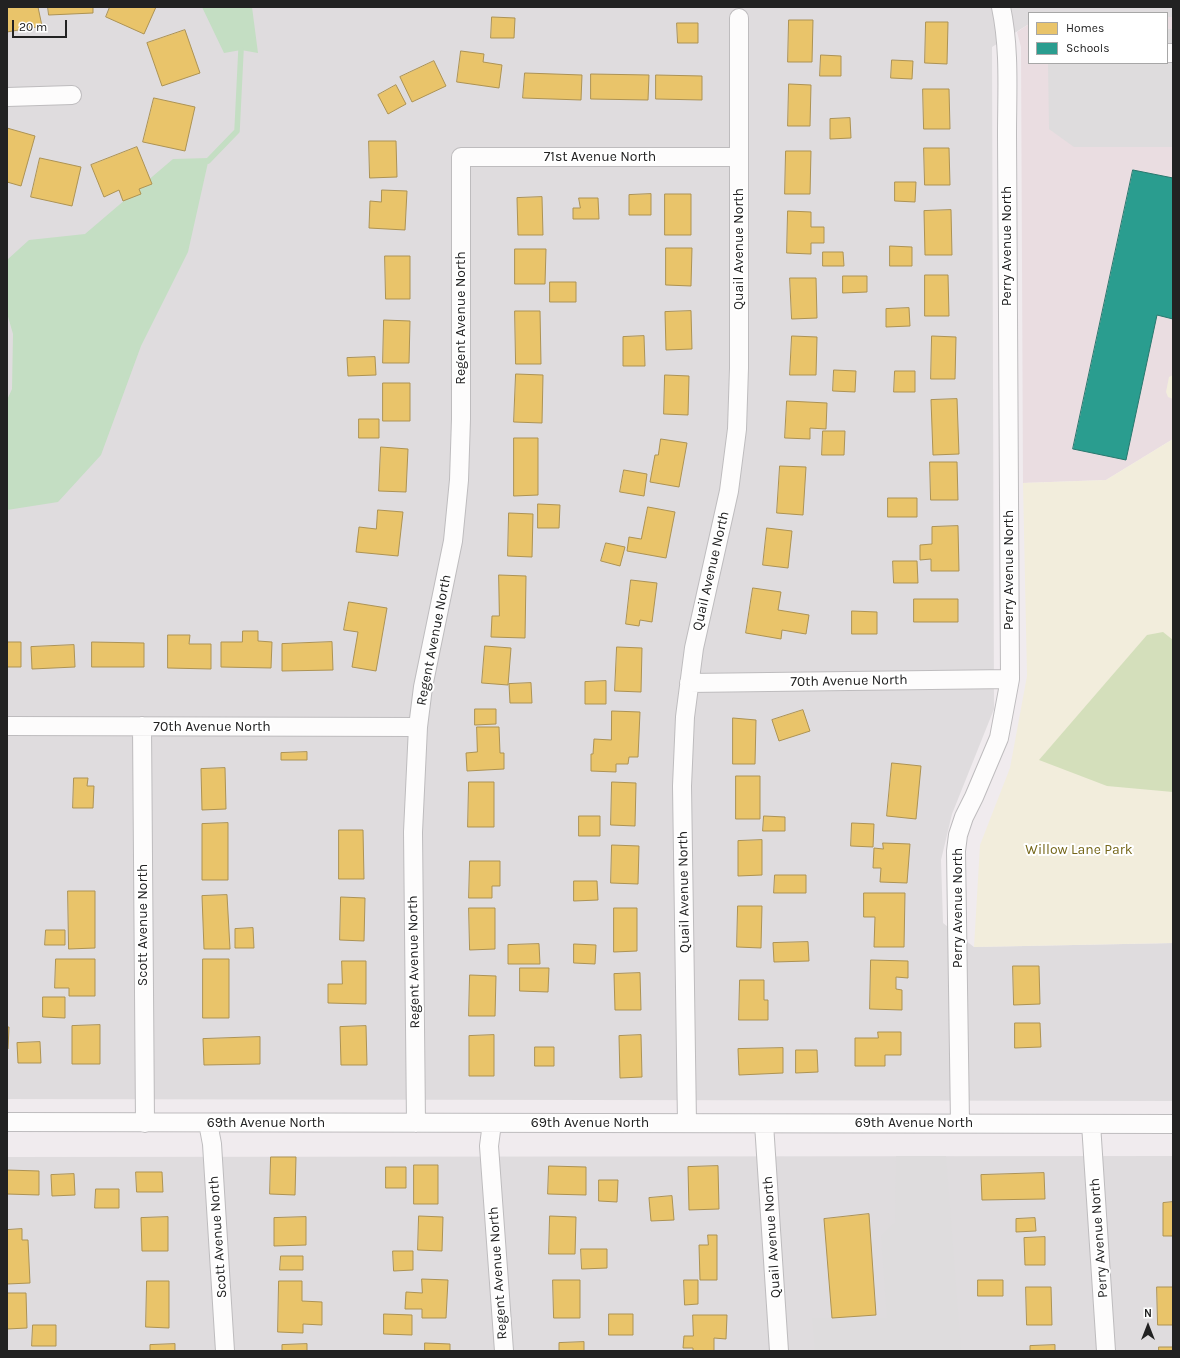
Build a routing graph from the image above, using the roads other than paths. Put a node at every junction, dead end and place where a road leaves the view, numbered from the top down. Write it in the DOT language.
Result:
graph roads {
  1 [pos="1001,7"];
  2 [pos="739,18"];
  3 [pos="72,95"];
  4 [pos="7,97"];
  5 [pos="461,157"];
  6 [pos="739,157"];
  7 [pos="1010,680"];
  8 [pos="689,683"];
  9 [pos="7,726"];
  10 [pos="142,726"];
  11 [pos="418,728"];
  12 [pos="7,1122"];
  13 [pos="145,1123"];
  14 [pos="208,1123"];
  15 [pos="416,1123"];
  16 [pos="492,1123"];
  17 [pos="687,1123"];
  18 [pos="960,1123"];
  19 [pos="764,1124"];
  20 [pos="1091,1124"];
  21 [pos="1173,1124"];
  22 [pos="225,1351"];
  23 [pos="504,1351"];
  24 [pos="779,1351"];
  25 [pos="1106,1351"];
  1 -- 7 [label="street, Perry Avenue North"];
  2 -- 6 [label="street, Quail Avenue North"];
  3 -- 4 [label="street"];
  5 -- 6 [label="street, 71st Avenue North"];
  5 -- 11 [label="street, Regent Avenue North"];
  6 -- 8 [label="street, Quail Avenue North"];
  7 -- 8 [label="street, 70th Avenue North"];
  7 -- 18 [label="street, Perry Avenue North"];
  8 -- 17 [label="street, Quail Avenue North"];
  9 -- 10 [label="street, 70th Avenue North"];
  10 -- 11 [label="street, 70th Avenue North"];
  10 -- 13 [label="street, Scott Avenue North"];
  11 -- 15 [label="street, Regent Avenue North"];
  12 -- 13 [label="street, 69th Avenue North"];
  13 -- 14 [label="street, 69th Avenue North"];
  14 -- 15 [label="street, 69th Avenue North"];
  14 -- 22 [label="street, Scott Avenue North"];
  15 -- 16 [label="street, 69th Avenue North"];
  16 -- 17 [label="street, 69th Avenue North"];
  16 -- 23 [label="street, Regent Avenue North"];
  17 -- 19 [label="street, 69th Avenue North"];
  18 -- 19 [label="street, 69th Avenue North"];
  18 -- 20 [label="street, 69th Avenue North"];
  19 -- 24 [label="street, Quail Avenue North"];
  20 -- 21 [label="street, 69th Avenue North"];
  20 -- 25 [label="street, Perry Avenue North"];
}
